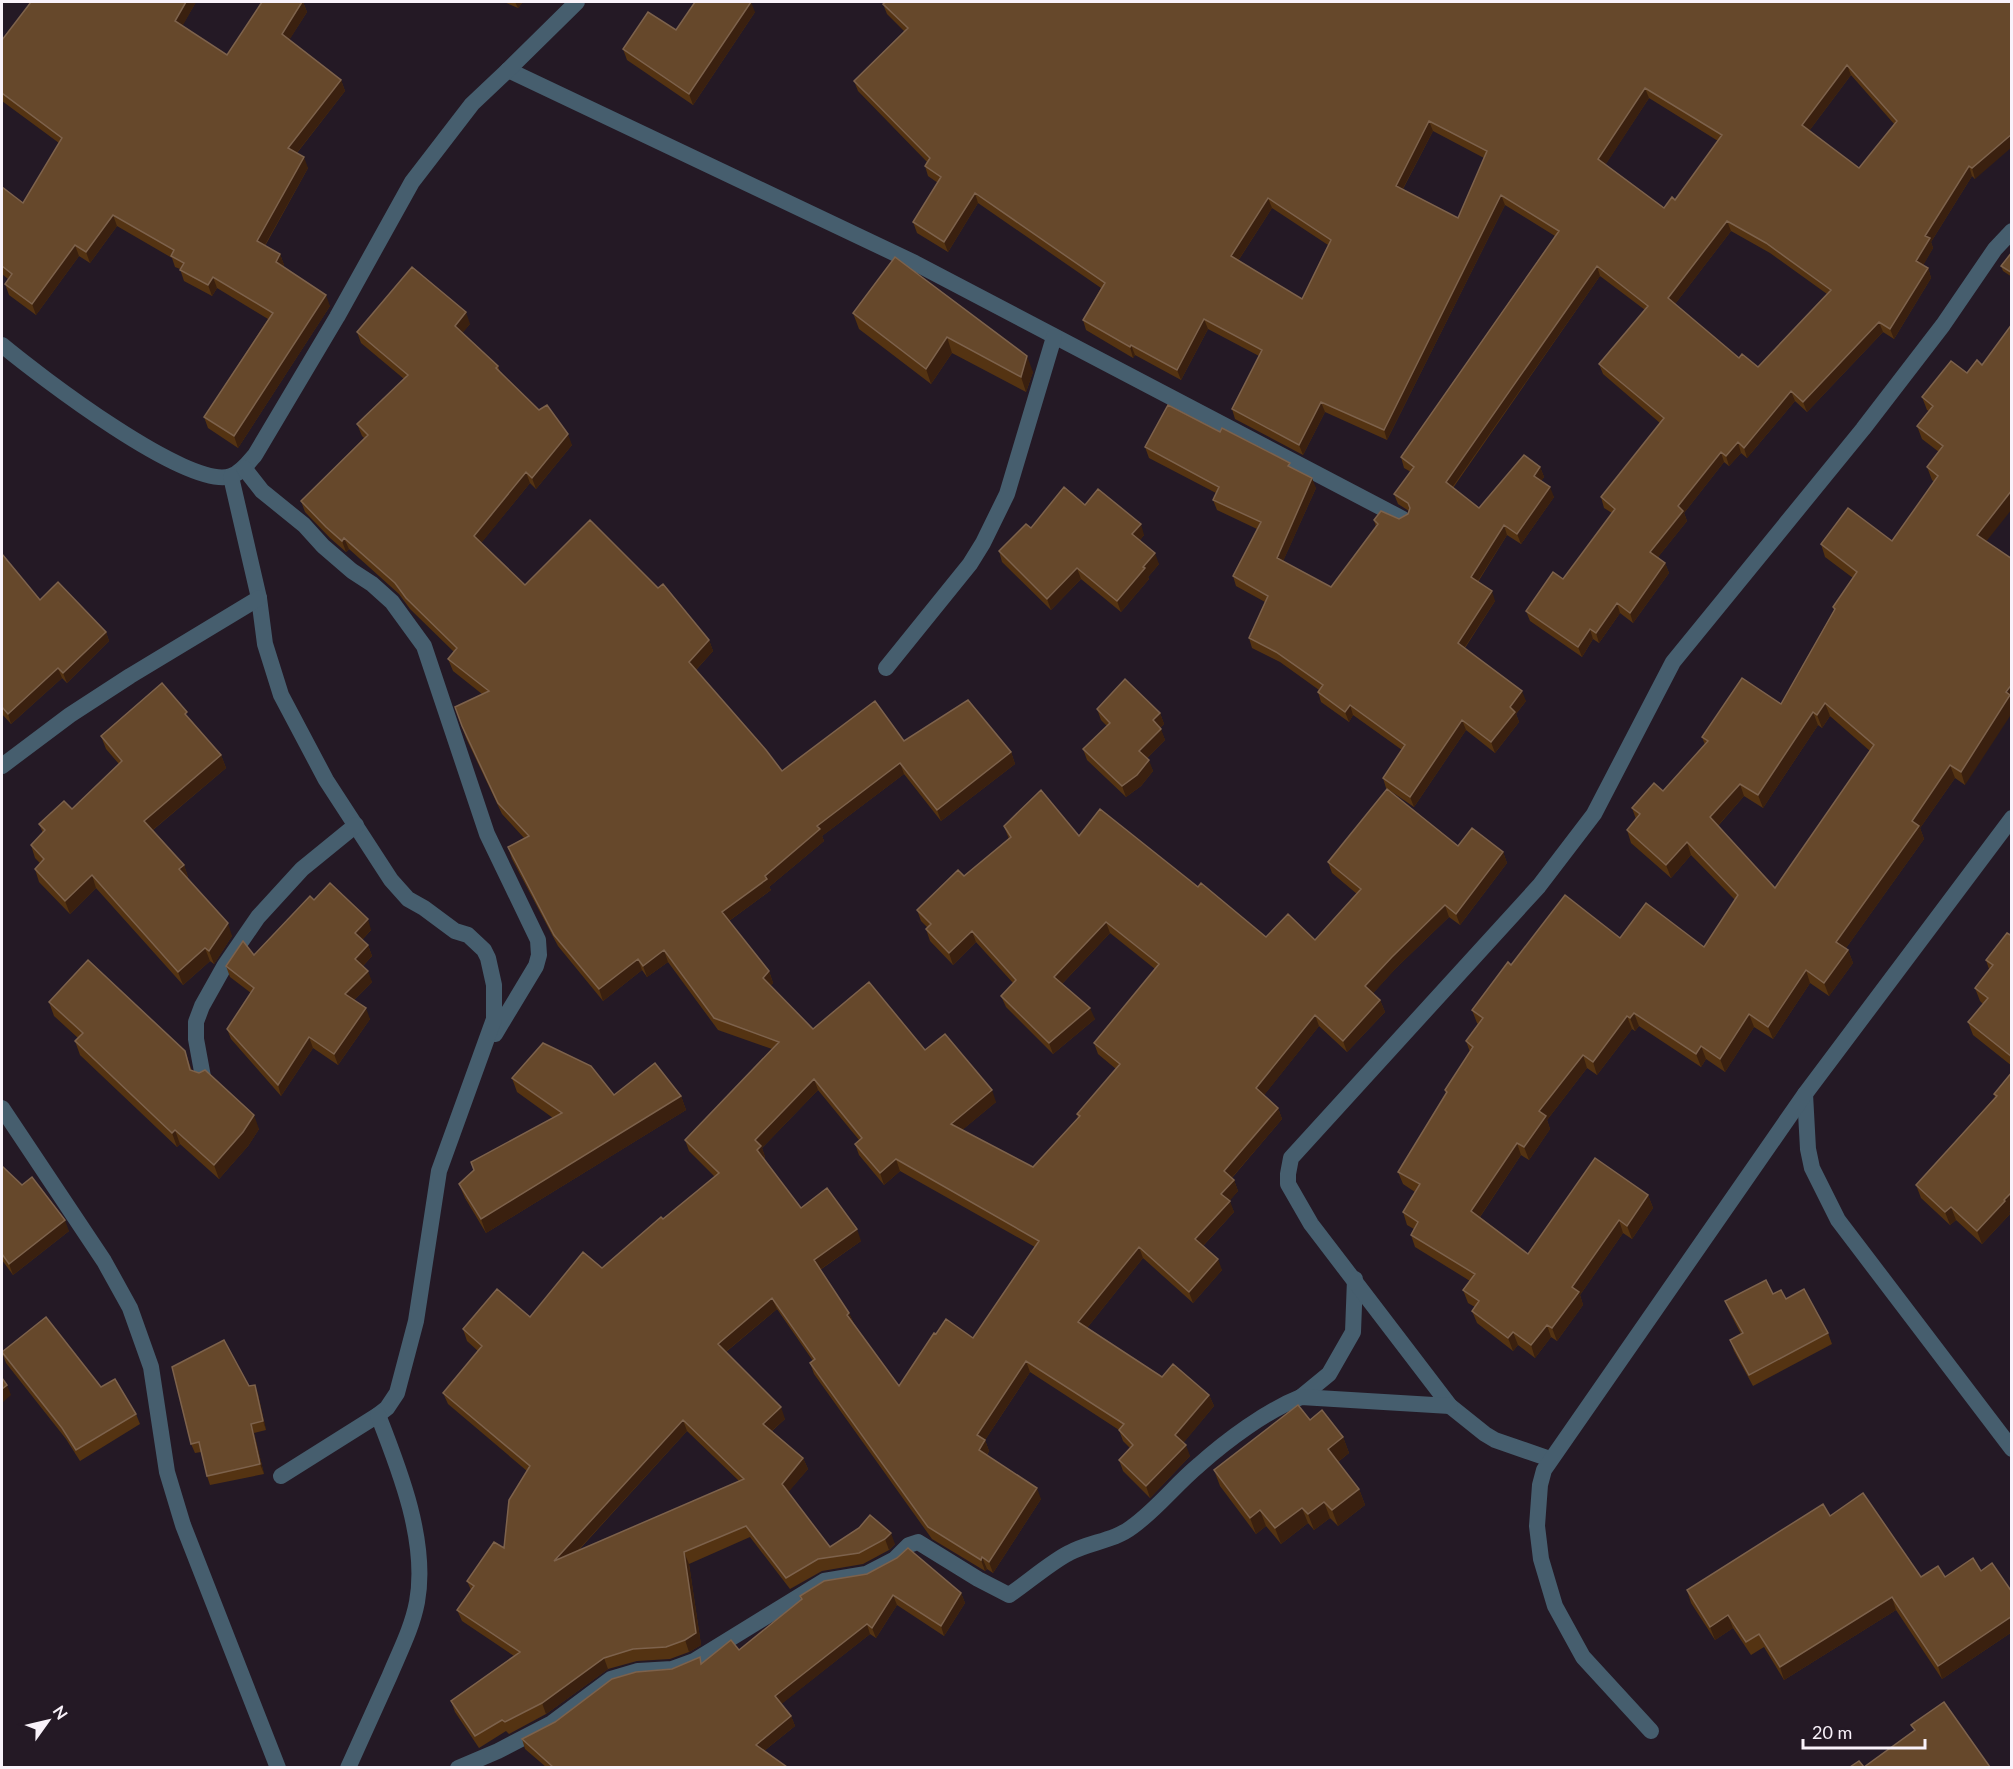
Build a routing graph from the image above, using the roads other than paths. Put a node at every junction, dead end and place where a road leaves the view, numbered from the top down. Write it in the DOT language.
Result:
graph roads {
  1 [pos="577,2"];
  2 [pos="508,70"];
  3 [pos="2012,231"];
  4 [pos="1054,337"];
  5 [pos="2,345"];
  6 [pos="238,472"];
  7 [pos="1403,519"];
  8 [pos="259,598"];
  9 [pos="886,668"];
  10 [pos="2,766"];
  11 [pos="2012,818"];
  12 [pos="356,825"];
  13 [pos="482,1055"];
  14 [pos="203,1077"];
  15 [pos="1805,1094"];
  16 [pos="2,1108"];
  17 [pos="1355,1279"];
  18 [pos="1301,1397"];
  19 [pos="1450,1406"];
  20 [pos="378,1415"];
  21 [pos="2012,1449"];
  22 [pos="1550,1459"];
  23 [pos="281,1476"];
  24 [pos="1651,1731"];
  25 [pos="278,1767"];
  26 [pos="348,1767"];
  27 [pos="458,1767"];
  1 -- 2 [label="street"];
  2 -- 4 [label="street"];
  2 -- 6 [label="street"];
  3 -- 17 [label="street"];
  4 -- 7 [label="street"];
  4 -- 9 [label="street"];
  5 -- 6 [label="street"];
  6 -- 8 [label="street"];
  6 -- 13 [label="street"];
  8 -- 10 [label="street"];
  8 -- 12 [label="street"];
  11 -- 15 [label="street"];
  12 -- 13 [label="street"];
  12 -- 14 [label="street"];
  13 -- 20 [label="street"];
  15 -- 21 [label="street"];
  15 -- 22 [label="street"];
  16 -- 25 [label="street"];
  17 -- 18 [label="street"];
  17 -- 19 [label="street"];
  18 -- 19 [label="street"];
  18 -- 27 [label="street"];
  19 -- 22 [label="street"];
  20 -- 23 [label="street"];
  20 -- 26 [label="street"];
  22 -- 24 [label="street"];
}
